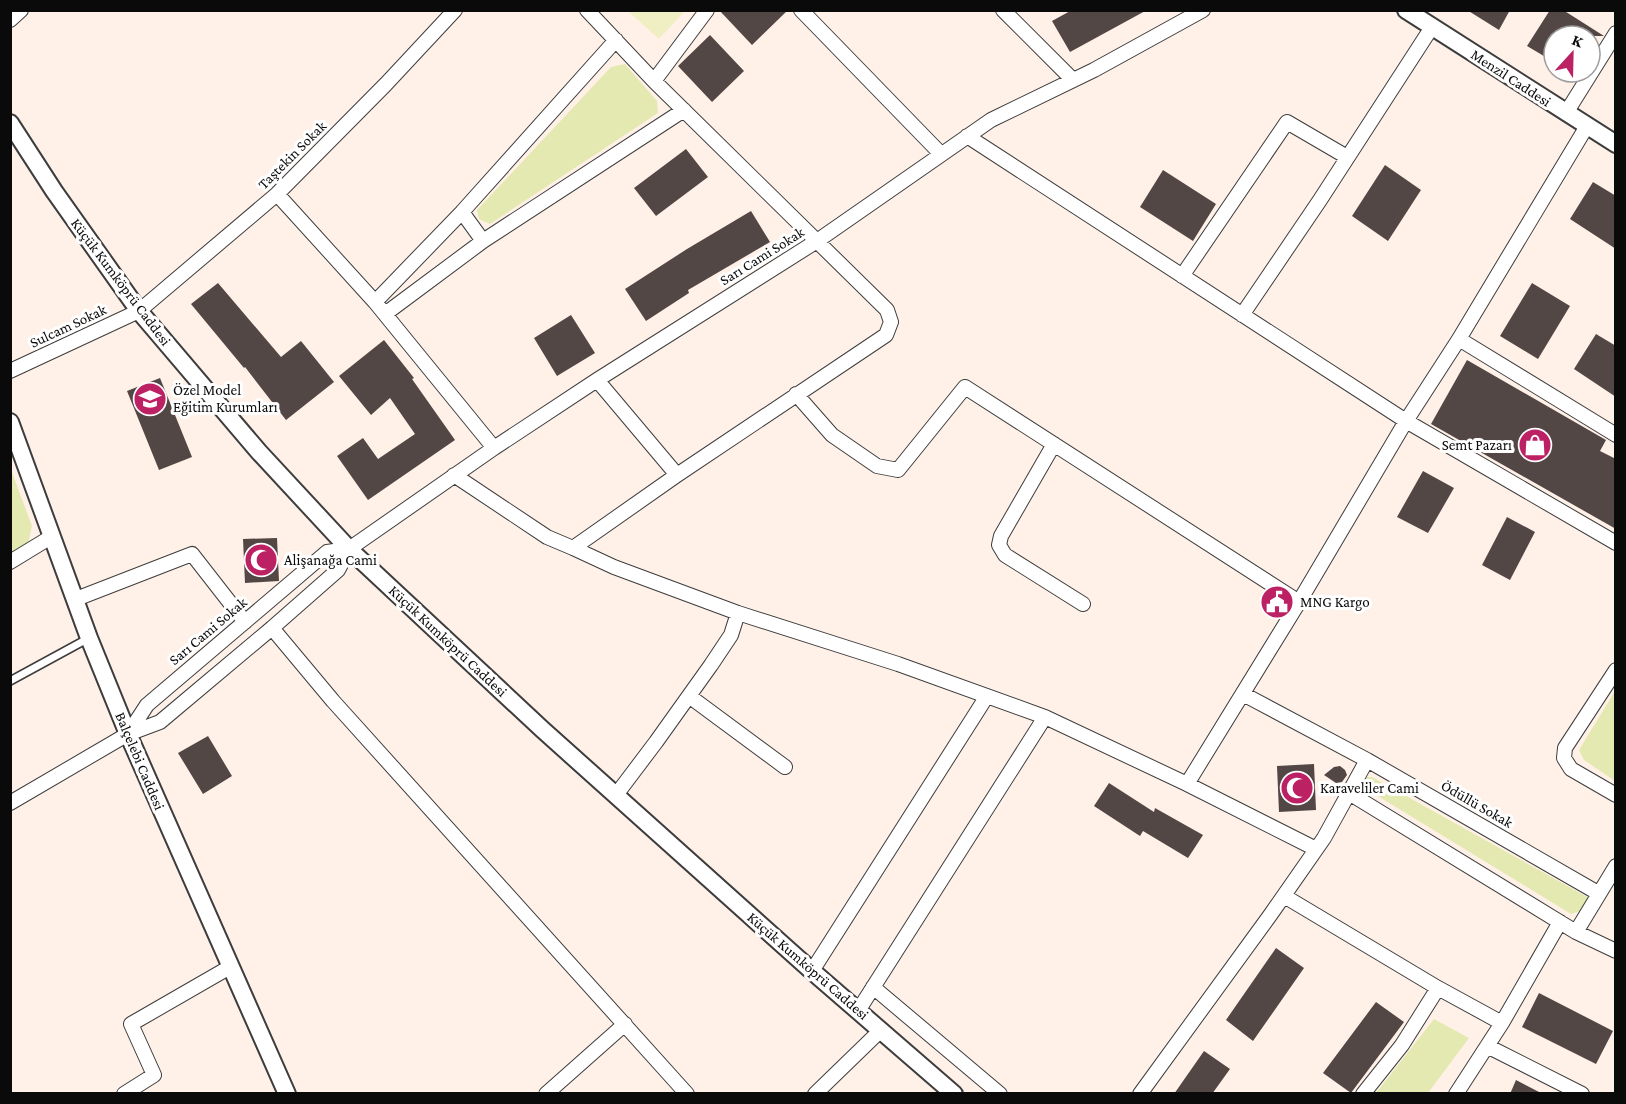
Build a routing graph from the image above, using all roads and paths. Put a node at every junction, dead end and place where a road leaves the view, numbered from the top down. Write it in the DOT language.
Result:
graph roads {
  1 [pos="21,10"];
  2 [pos="455,10"];
  3 [pos="587,10"];
  4 [pos="707,10"];
  5 [pos="801,10"];
  6 [pos="1003,10"];
  7 [pos="1203,10"];
  8 [pos="1406,10"];
  9 [pos="10,20"];
  10 [pos="1432,27"];
  11 [pos="1616,33"];
  12 [pos="616,40"];
  13 [pos="1073,80"];
  14 [pos="654,81"];
  15 [pos="684,110"];
  16 [pos="1566,113"];
  17 [pos="10,123"];
  18 [pos="1587,126"];
  19 [pos="967,136"];
  20 [pos="1616,144"];
  21 [pos="941,154"];
  22 [pos="1347,157"];
  23 [pos="278,194"];
  24 [pos="462,212"];
  25 [pos="483,241"];
  26 [pos="817,241"];
  27 [pos="1182,276"];
  28 [pos="375,302"];
  29 [pos="140,311"];
  30 [pos="385,314"];
  31 [pos="1242,315"];
  32 [pos="1459,339"];
  33 [pos="10,371"];
  34 [pos="597,380"];
  35 [pos="796,394"];
  36 [pos="1406,421"];
  37 [pos="12,432"];
  38 [pos="1616,435"];
  39 [pos="1054,444"];
  40 [pos="494,448"];
  41 [pos="454,475"];
  42 [pos="677,475"];
  43 [pos="51,537"];
  44 [pos="1616,543"];
  45 [pos="573,548"];
  46 [pos="349,549"];
  47 [pos="10,562"];
  48 [pos="75,599"];
  49 [pos="1299,602"];
  50 [pos="1083,604"];
  51 [pos="738,613"];
  52 [pos="245,622"];
  53 [pos="272,628"];
  54 [pos="89,638"];
  55 [pos="1616,670"];
  56 [pos="10,681"];
  57 [pos="1243,693"];
  58 [pos="689,696"];
  59 [pos="987,696"];
  60 [pos="1045,717"];
  61 [pos="128,734"];
  62 [pos="1367,760"];
  63 [pos="785,767"];
  64 [pos="1187,784"];
  65 [pos="1349,793"];
  66 [pos="616,795"];
  67 [pos="1616,795"];
  68 [pos="10,803"];
  69 [pos="1316,849"];
  70 [pos="1616,866"];
  71 [pos="1598,893"];
  72 [pos="1284,896"];
  73 [pos="1560,922"];
  74 [pos="1576,932"];
  75 [pos="1616,951"];
  76 [pos="230,967"];
  77 [pos="812,970"];
  78 [pos="873,987"];
  79 [pos="1438,988"];
  80 [pos="858,1011"];
  81 [pos="1502,1023"];
  82 [pos="625,1024"];
  83 [pos="881,1030"];
  84 [pos="1487,1046"];
  85 [pos="1460,1092"];
  86 [pos="124,1094"];
  87 [pos="287,1094"];
  88 [pos="546,1094"];
  89 [pos="687,1094"];
  90 [pos="815,1094"];
  91 [pos="954,1094"];
  92 [pos="1000,1094"];
  93 [pos="1140,1094"];
  94 [pos="1363,1094"];
  95 [pos="1582,1094"];
  1 -- 9 [label="street"];
  2 -- 23 [label="street, Taştekin Sokak"];
  3 -- 12 [label="street"];
  4 -- 14 [label="street"];
  5 -- 21 [label="street"];
  6 -- 13 [label="street"];
  7 -- 13 [label="street, Sarı Cami Sokak"];
  8 -- 10 [label="street, Menzil Caddesi"];
  10 -- 16 [label="street, Menzil Caddesi"];
  10 -- 22 [label="street"];
  11 -- 16 [label="street"];
  12 -- 14 [label="street"];
  12 -- 24 [label="street"];
  13 -- 19 [label="street, Sarı Cami Sokak"];
  14 -- 15 [label="street"];
  15 -- 25 [label="street"];
  15 -- 26 [label="street"];
  16 -- 18 [label="street, Menzil Caddesi"];
  17 -- 29 [label="street, Küçük Kumköprü Caddesi"];
  18 -- 20 [label="street, Menzil Caddesi"];
  18 -- 32 [label="street"];
  19 -- 21 [label="street, Sarı Cami Sokak"];
  19 -- 27 [label="street"];
  21 -- 26 [label="street, Sarı Cami Sokak"];
  22 -- 27 [label="street"];
  22 -- 31 [label="street"];
  23 -- 28 [label="street"];
  23 -- 29 [label="street, Taştekin Sokak"];
  24 -- 25 [label="street"];
  24 -- 28 [label="street"];
  25 -- 30 [label="street"];
  26 -- 34 [label="street, Sarı Cami Sokak"];
  26 -- 35 [label="street"];
  27 -- 31 [label="street"];
  28 -- 30 [label="street"];
  29 -- 33 [label="street, Sulcam Sokak"];
  29 -- 46 [label="street, Küçük Kumköprü Caddesi"];
  30 -- 40 [label="street"];
  31 -- 36 [label="street"];
  32 -- 36 [label="street"];
  32 -- 38 [label="street"];
  34 -- 40 [label="street, Sarı Cami Sokak"];
  34 -- 42 [label="street"];
  35 -- 39 [label="street"];
  35 -- 42 [label="street"];
  36 -- 44 [label="street"];
  36 -- 49 [label="street"];
  37 -- 43 [label="street, Balçelebi Caddesi"];
  39 -- 49 [label="street"];
  39 -- 50 [label="street"];
  40 -- 41 [label="street, Sarı Cami Sokak"];
  41 -- 45 [label="street"];
  41 -- 46 [label="street, Sarı Cami Sokak"];
  42 -- 45 [label="street"];
  43 -- 47 [label="street"];
  43 -- 48 [label="street, Balçelebi Caddesi"];
  45 -- 51 [label="street"];
  46 -- 52 [label="street, Sarı Cami Sokak"];
  46 -- 53 [label="street, Sarı Cami Sokak"];
  46 -- 66 [label="street, Küçük Kumköprü Caddesi"];
  48 -- 52 [label="street"];
  48 -- 54 [label="street, Balçelebi Caddesi"];
  49 -- 57 [label="street"];
  51 -- 58 [label="street"];
  51 -- 59 [label="street"];
  52 -- 61 [label="street, Sarı Cami Sokak"];
  53 -- 61 [label="street, Sarı Cami Sokak"];
  53 -- 82 [label="street"];
  54 -- 56 [label="lane"];
  54 -- 61 [label="street, Balçelebi Caddesi"];
  55 -- 67 [label="street"];
  57 -- 62 [label="street, Ödüllü Sokak"];
  57 -- 64 [label="street"];
  58 -- 63 [label="street"];
  58 -- 66 [label="street"];
  59 -- 60 [label="street"];
  59 -- 77 [label="street"];
  60 -- 64 [label="street"];
  60 -- 78 [label="street"];
  61 -- 68 [label="street, Sarı Cami Sokak"];
  61 -- 76 [label="street, Balçelebi Caddesi"];
  62 -- 65 [label="street"];
  62 -- 71 [label="street, Ödüllü Sokak"];
  64 -- 69 [label="street"];
  65 -- 69 [label="street"];
  65 -- 73 [label="street"];
  66 -- 77 [label="street, Küçük Kumköprü Caddesi"];
  69 -- 72 [label="street"];
  70 -- 71 [label="street"];
  71 -- 74 [label="street"];
  72 -- 79 [label="street"];
  72 -- 93 [label="street"];
  73 -- 74 [label="street"];
  73 -- 81 [label="street"];
  74 -- 75 [label="street"];
  76 -- 86 [label="street"];
  76 -- 87 [label="street, Balçelebi Caddesi"];
  77 -- 80 [label="street, Küçük Kumköprü Caddesi"];
  78 -- 80 [label="street"];
  78 -- 92 [label="street"];
  79 -- 81 [label="street"];
  79 -- 94 [label="street"];
  80 -- 83 [label="street, Küçük Kumköprü Caddesi"];
  81 -- 84 [label="street"];
  82 -- 88 [label="street"];
  82 -- 89 [label="street"];
  83 -- 90 [label="street"];
  83 -- 91 [label="street, Küçük Kumköprü Caddesi"];
  84 -- 85 [label="street"];
  84 -- 95 [label="street"];
}
